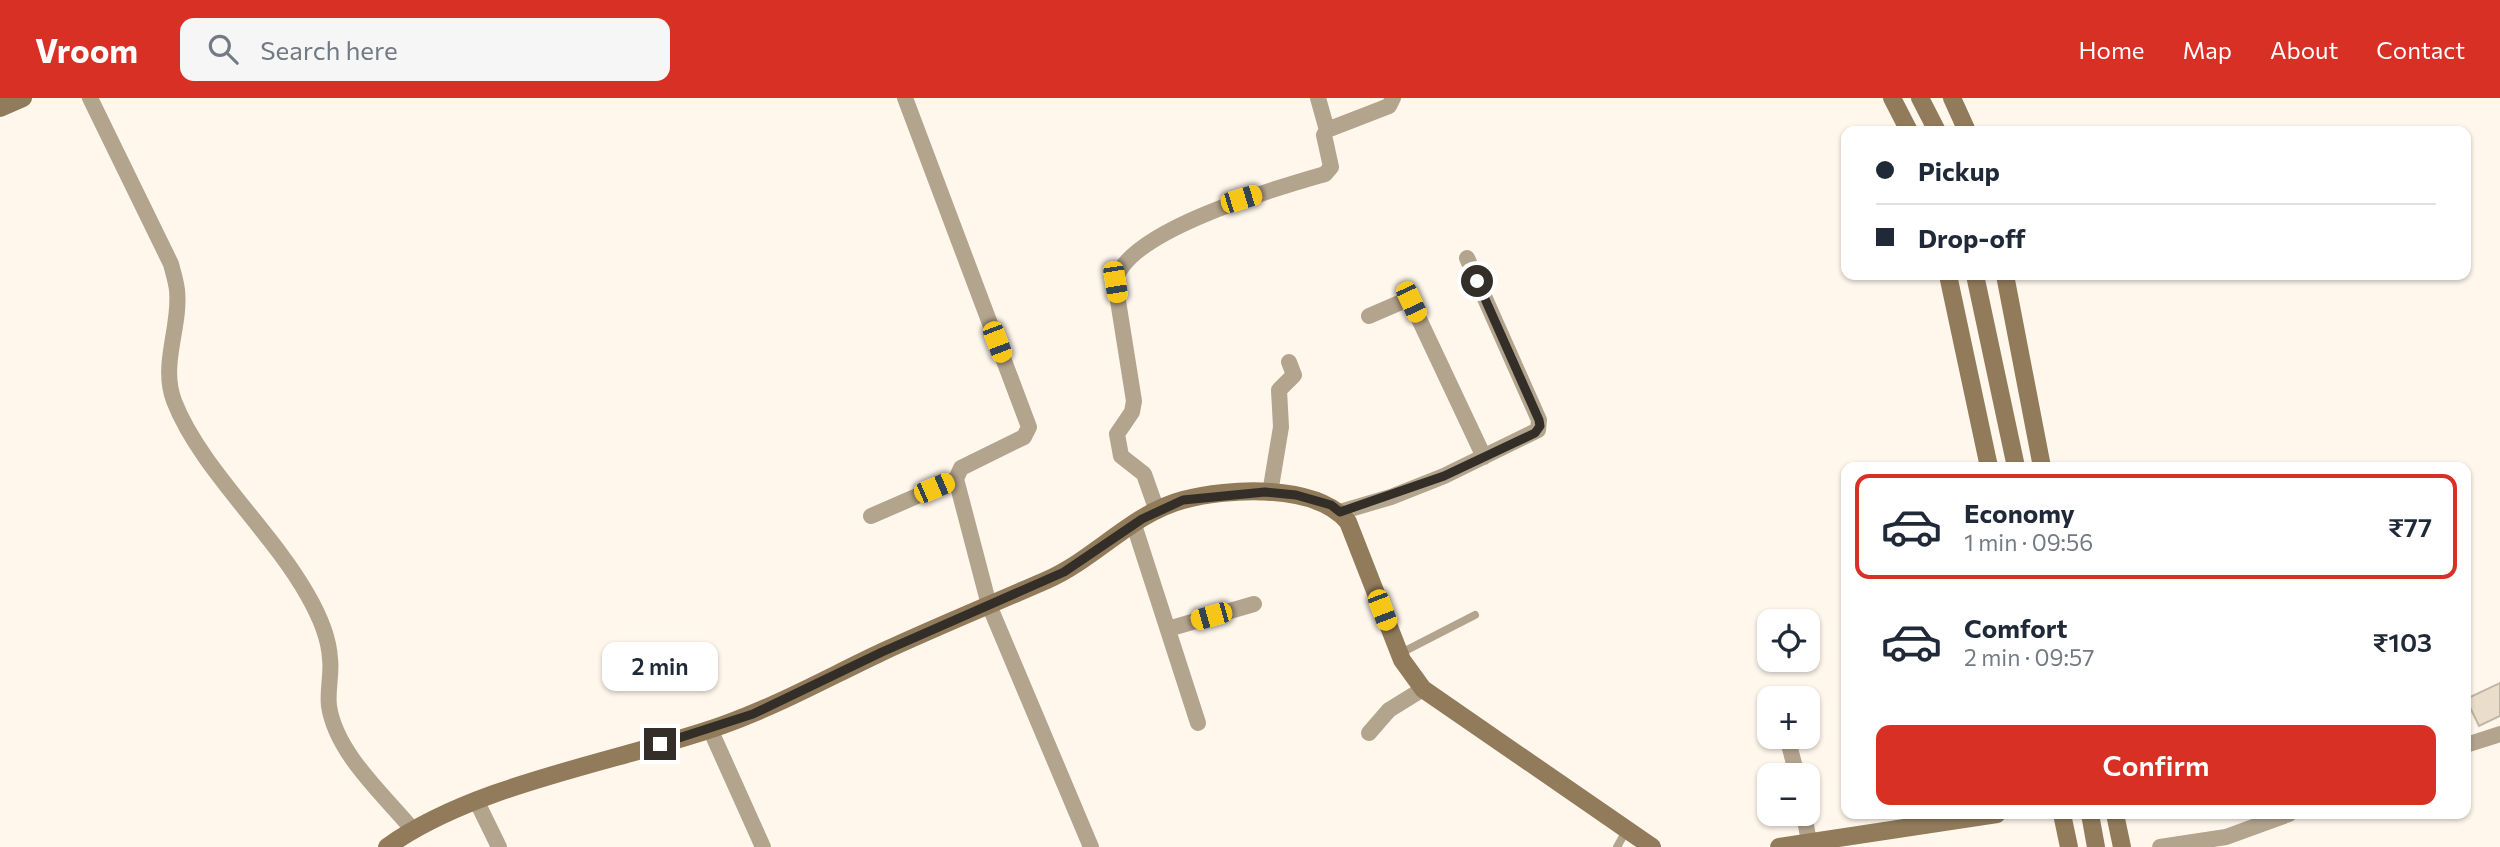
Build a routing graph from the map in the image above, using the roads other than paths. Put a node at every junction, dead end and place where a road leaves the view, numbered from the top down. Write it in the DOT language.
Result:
graph roads {
  1 [pos="23,98"];
  2 [pos="90,98"];
  3 [pos="905,98"];
  4 [pos="1318,98"];
  5 [pos="1393,98"];
  6 [pos="1892,98"];
  7 [pos="1920,98"];
  8 [pos="1952,98"];
  9 [pos="0,108"];
  10 [pos="1906,126"];
  11 [pos="1934,126"];
  12 [pos="1965,126"];
  13 [pos="1327,130"];
  14 [pos="1467,258"];
  15 [pos="1949,280"];
  16 [pos="1976,280"];
  17 [pos="2006,280"];
  18 [pos="1369,316"];
  19 [pos="1289,362"];
  20 [pos="1484,457"];
  21 [pos="1988,462"];
  22 [pos="2015,462"];
  23 [pos="2041,462"];
  24 [pos="956,479"];
  25 [pos="1269,493"];
  26 [pos="1157,511"];
  27 [pos="1340,512"];
  28 [pos="871,516"];
  29 [pos="1134,526"];
  30 [pos="1254,604"];
  31 [pos="989,605"];
  32 [pos="1475,615"];
  33 [pos="1168,629"];
  34 [pos="1399,654"];
  35 [pos="1423,689"];
  36 [pos="1198,723"];
  37 [pos="710,729"];
  38 [pos="1369,733"];
  39 [pos="2500,733"];
  40 [pos="2471,743"];
  41 [pos="477,802"];
  42 [pos="1963,819"];
  43 [pos="2063,819"];
  44 [pos="2091,819"];
  45 [pos="2116,819"];
  46 [pos="2275,819"];
  47 [pos="1806,826"];
  48 [pos="412,829"];
  49 [pos="1621,839"];
  50 [pos="1809,842"];
  51 [pos="387,847"];
  52 [pos="499,847"];
  53 [pos="763,847"];
  54 [pos="1091,847"];
  55 [pos="1652,847"];
  56 [pos="1779,847"];
  57 [pos="2069,847"];
  58 [pos="2096,847"];
  59 [pos="2122,847"];
  60 [pos="2160,847"];
  1 -- 9 [label="street"];
  2 -- 48 [label="street"];
  3 -- 24 [label="street"];
  4 -- 13 [label="street"];
  5 -- 13 [label="street"];
  6 -- 10 [label="street"];
  7 -- 11 [label="street"];
  8 -- 12 [label="street"];
  13 -- 26 [label="street"];
  14 -- 20 [label="street"];
  15 -- 21 [label="street"];
  16 -- 22 [label="street"];
  17 -- 23 [label="street"];
  18 -- 20 [label="street"];
  19 -- 25 [label="street"];
  20 -- 27 [label="street"];
  24 -- 28 [label="street"];
  24 -- 31 [label="street"];
  25 -- 26 [label="street"];
  25 -- 27 [label="street"];
  26 -- 29 [label="street"];
  27 -- 34 [label="street"];
  29 -- 31 [label="street"];
  29 -- 33 [label="street"];
  30 -- 33 [label="street"];
  31 -- 37 [label="street"];
  31 -- 54 [label="street"];
  32 -- 34 [label="lane"];
  33 -- 36 [label="street"];
  34 -- 35 [label="street"];
  35 -- 38 [label="street"];
  35 -- 49 [label="street"];
  37 -- 41 [label="street"];
  37 -- 53 [label="street"];
  39 -- 40 [label="street"];
  41 -- 48 [label="street"];
  41 -- 52 [label="street"];
  42 -- 50 [label="street"];
  43 -- 57 [label="street"];
  44 -- 58 [label="street"];
  45 -- 59 [label="street"];
  46 -- 60 [label="street"];
  47 -- 50 [label="street"];
  48 -- 51 [label="street"];
  49 -- 55 [label="street"];
  50 -- 56 [label="street"];
}
